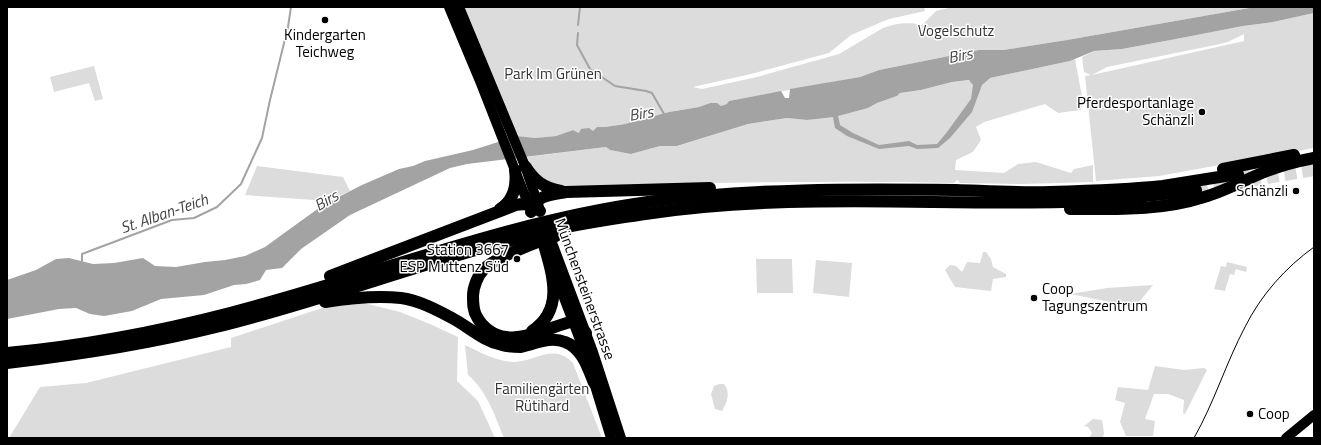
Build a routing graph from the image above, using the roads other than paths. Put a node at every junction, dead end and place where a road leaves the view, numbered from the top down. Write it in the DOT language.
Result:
graph roads {
  1 [pos="449,7"];
  2 [pos="459,7"];
  3 [pos="484,80"];
  4 [pos="1314,151"];
  5 [pos="1314,158"];
  6 [pos="520,168"];
  7 [pos="1238,174"];
  8 [pos="526,186"];
  9 [pos="851,190"];
  10 [pos="1196,190"];
  11 [pos="566,192"];
  12 [pos="1048,192"];
  13 [pos="978,202"];
  14 [pos="534,207"];
  15 [pos="497,212"];
  16 [pos="611,220"];
  17 [pos="548,244"];
  18 [pos="269,313"];
  19 [pos="576,321"];
  20 [pos="178,325"];
  21 [pos="586,333"];
  22 [pos="523,336"];
  23 [pos="537,342"];
  24 [pos="7,353"];
  25 [pos="7,363"];
  26 [pos="594,383"];
  27 [pos="1314,415"];
  28 [pos="611,438"];
  29 [pos="620,438"];
  30 [pos="1286,438"];
  1 -- 3 [label="main road"];
  2 -- 3 [label="main road"];
  3 -- 6 [label="main road"];
  4 -- 12 [label="highway"];
  5 -- 13 [label="highway"];
  6 -- 8 [label="highway"];
  6 -- 8 [label="highway"];
  7 -- 12 [label="highway"];
  8 -- 11 [label="highway"];
  8 -- 14 [label="main road, Münchensteinerstrasse"];
  8 -- 15 [label="highway"];
  9 -- 11 [label="highway"];
  9 -- 12 [label="highway"];
  9 -- 20 [label="highway"];
  10 -- 13 [label="highway"];
  11 -- 14 [label="highway"];
  13 -- 16 [label="highway"];
  14 -- 15 [label="highway"];
  14 -- 17 [label="main road, Münchensteinerstrasse"];
  15 -- 20 [label="highway"];
  16 -- 18 [label="highway"];
  16 -- 22 [label="highway"];
  17 -- 19 [label="main road, Münchensteinerstrasse"];
  17 -- 22 [label="highway"];
  18 -- 23 [label="highway"];
  18 -- 25 [label="highway"];
  19 -- 21 [label="highway"];
  19 -- 22 [label="highway"];
  19 -- 23 [label="highway"];
  19 -- 26 [label="main road, Münchensteinerstrasse"];
  20 -- 24 [label="highway"];
  21 -- 29 [label="main road, Münchensteinerstrasse"];
  23 -- 26 [label="highway"];
  26 -- 28 [label="main road, Münchensteinerstrasse"];
  27 -- 30 [label="main road"];
}
